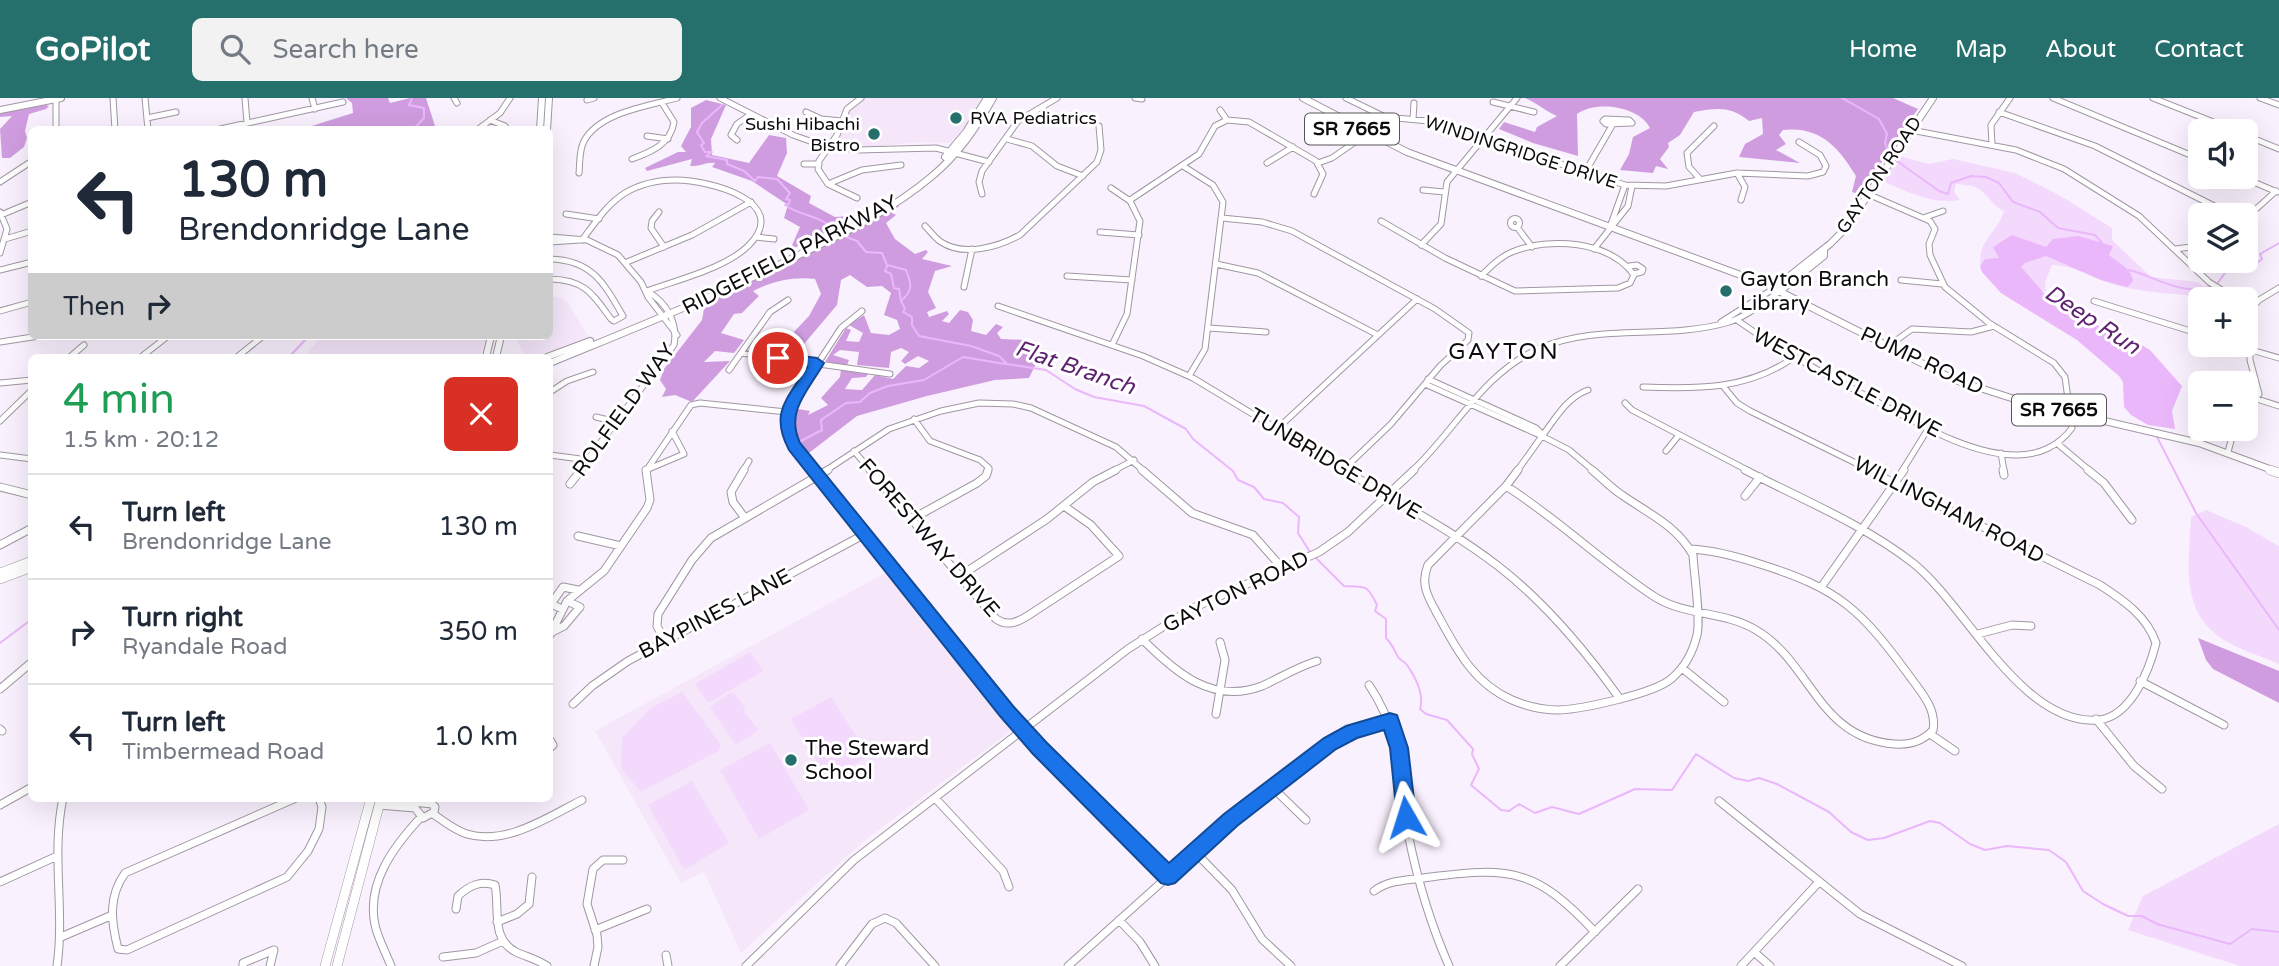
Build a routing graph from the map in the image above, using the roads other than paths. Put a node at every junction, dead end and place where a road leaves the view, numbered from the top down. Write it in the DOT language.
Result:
graph roads {
  1 [pos="114,98"];
  2 [pos="145,98"];
  3 [pos="245,98"];
  4 [pos="312,98"];
  5 [pos="510,98"];
  6 [pos="542,98"];
  7 [pos="549,98"];
  8 [pos="594,98"];
  9 [pos="677,98"];
  10 [pos="720,98"];
  11 [pos="735,98"];
  12 [pos="862,98"];
  13 [pos="987,98"];
  14 [pos="993,98"];
  15 [pos="1135,98"];
  16 [pos="1294,98"];
  17 [pos="1303,98"];
  18 [pos="1346,98"];
  19 [pos="1517,98"];
  20 [pos="1933,98"];
  21 [pos="2010,98"];
  22 [pos="2053,98"];
  23 [pos="2153,98"];
  24 [pos="2260,98"];
  25 [pos="57,99"];
  26 [pos="1052,99"];
  27 [pos="1142,99"];
  28 [pos="587,100"];
  29 [pos="343,102"];
  30 [pos="1493,102"];
  31 [pos="662,103"];
  32 [pos="729,103"];
  33 [pos="1414,103"];
  34 [pos="1511,106"];
  35 [pos="2279,106"];
  36 [pos="315,109"];
  37 [pos="0,110"];
  38 [pos="1220,110"];
  39 [pos="176,111"];
  40 [pos="1534,112"];
  41 [pos="1999,112"];
  42 [pos="806,113"];
  43 [pos="751,114"];
  44 [pos="147,118"];
  45 [pos="1413,119"];
  46 [pos="2206,119"];
  47 [pos="490,120"];
  48 [pos="1227,120"];
  49 [pos="842,121"];
  50 [pos="247,123"];
  51 [pos="1613,124"];
  52 [pos="1099,125"];
  53 [pos="56,126"];
  54 [pos="116,126"];
  55 [pos="148,126"];
  56 [pos="234,126"];
  57 [pos="482,126"];
  58 [pos="505,126"];
  59 [pos="540,126"];
  60 [pos="547,126"];
  61 [pos="1714,126"];
  62 [pos="1911,130"];
  63 [pos="1366,135"];
  64 [pos="647,136"];
  65 [pos="668,139"];
  66 [pos="1007,139"];
  67 [pos="737,140"];
  68 [pos="1483,140"];
  69 [pos="2258,140"];
  70 [pos="1799,142"];
  71 [pos="1992,145"];
  72 [pos="829,146"];
  73 [pos="1293,147"];
  74 [pos="2279,149"];
  75 [pos="954,151"];
  76 [pos="2188,154"];
  77 [pos="632,159"];
  78 [pos="990,160"];
  79 [pos="1267,163"];
  80 [pos="1318,163"];
  81 [pos="28,164"];
  82 [pos="804,164"];
  83 [pos="819,164"];
  84 [pos="901,165"];
  85 [pos="1183,166"];
  86 [pos="579,173"];
  87 [pos="1454,173"];
  88 [pos="1737,173"];
  89 [pos="1584,174"];
  90 [pos="1083,176"];
  91 [pos="1700,178"];
  92 [pos="0,182"];
  93 [pos="828,184"];
  94 [pos="2258,184"];
  95 [pos="1625,185"];
  96 [pos="1632,186"];
  97 [pos="1111,188"];
  98 [pos="1423,190"];
  99 [pos="1444,192"];
  100 [pos="2278,192"];
  101 [pos="982,194"];
  102 [pos="1314,194"];
  103 [pos="1870,195"];
  104 [pos="857,198"];
  105 [pos="1130,200"];
  106 [pos="1741,200"];
  107 [pos="751,202"];
  108 [pos="28,203"];
  109 [pos="2208,203"];
  110 [pos="2258,208"];
  111 [pos="1944,211"];
  112 [pos="659,212"];
  113 [pos="1,213"];
  114 [pos="566,214"];
  115 [pos="1926,217"];
  116 [pos="1222,218"];
  117 [pos="599,219"];
  118 [pos="1381,221"];
  119 [pos="925,226"];
  120 [pos="1517,227"];
  121 [pos="1608,229"];
  122 [pos="28,232"];
  123 [pos="1100,232"];
  124 [pos="1139,235"];
  125 [pos="756,237"];
  126 [pos="5,239"];
  127 [pos="553,239"];
  128 [pos="774,239"];
  129 [pos="582,240"];
  130 [pos="1421,245"];
  131 [pos="664,247"];
  132 [pos="1532,247"];
  133 [pos="2188,248"];
  134 [pos="1594,249"];
  135 [pos="972,250"];
  136 [pos="2175,250"];
  137 [pos="0,253"];
  138 [pos="553,260"];
  139 [pos="627,262"];
  140 [pos="28,263"];
  141 [pos="1216,264"];
  142 [pos="1629,266"];
  143 [pos="0,270"];
  144 [pos="1633,274"];
  145 [pos="1067,276"];
  146 [pos="1481,276"];
  147 [pos="553,279"];
  148 [pos="1132,280"];
  149 [pos="1901,280"];
  150 [pos="1942,284"];
  151 [pos="2215,287"];
  152 [pos="964,288"];
  153 [pos="2279,288"];
  154 [pos="1776,290"];
  155 [pos="647,291"];
  156 [pos="1417,299"];
  157 [pos="788,300"];
  158 [pos="2094,301"];
  159 [pos="28,303"];
  160 [pos="2258,303"];
  161 [pos="998,306"];
  162 [pos="0,311"];
  163 [pos="862,311"];
  164 [pos="665,314"];
  165 [pos="1737,320"];
  166 [pos="1720,324"];
  167 [pos="1994,326"];
  168 [pos="1209,328"];
  169 [pos="2188,330"];
  170 [pos="1266,332"];
  171 [pos="1378,335"];
  172 [pos="28,338"];
  173 [pos="163,340"];
  174 [pos="258,340"];
  175 [pos="0,342"];
  176 [pos="85,345"];
  177 [pos="1112,345"];
  178 [pos="1887,347"];
  179 [pos="2258,352"];
  180 [pos="741,353"];
  181 [pos="74,354"];
  182 [pos="145,354"];
  183 [pos="241,354"];
  184 [pos="553,355"];
  185 [pos="1793,358"];
  186 [pos="2279,358"];
  187 [pos="553,362"];
  188 [pos="817,363"];
  189 [pos="729,370"];
  190 [pos="593,372"];
  191 [pos="890,374"];
  192 [pos="1189,376"];
  193 [pos="28,380"];
  194 [pos="1427,382"];
  195 [pos="0,383"];
  196 [pos="1723,386"];
  197 [pos="1643,387"];
  198 [pos="553,389"];
  199 [pos="1588,390"];
  200 [pos="28,394"];
  201 [pos="2258,399"];
  202 [pos="1472,402"];
  203 [pos="1625,403"];
  204 [pos="2279,407"];
  205 [pos="787,412"];
  206 [pos="2071,413"];
  207 [pos="596,417"];
  208 [pos="914,419"];
  209 [pos="0,421"];
  210 [pos="617,422"];
  211 [pos="1277,429"];
  212 [pos="1928,429"];
  213 [pos="672,431"];
  214 [pos="1679,435"];
  215 [pos="1543,436"];
  216 [pos="2231,441"];
  217 [pos="2058,444"];
  218 [pos="854,451"];
  219 [pos="1666,451"];
  220 [pos="2228,452"];
  221 [pos="2001,453"];
  222 [pos="0,455"];
  223 [pos="553,455"];
  224 [pos="28,458"];
  225 [pos="588,460"];
  226 [pos="1134,460"];
  227 [pos="749,461"];
  228 [pos="646,470"];
  229 [pos="1344,470"];
  230 [pos="2279,473"];
  231 [pos="817,475"];
  232 [pos="2004,475"];
  233 [pos="1760,477"];
  234 [pos="570,484"];
  235 [pos="1895,484"];
  236 [pos="1506,486"];
  237 [pos="0,488"];
  238 [pos="28,494"];
  239 [pos="1387,496"];
  240 [pos="1745,496"];
  241 [pos="1064,506"];
  242 [pos="745,518"];
  243 [pos="912,519"];
  244 [pos="2132,520"];
  245 [pos="28,530"];
  246 [pos="1861,531"];
  247 [pos="865,534"];
  248 [pos="578,536"];
  249 [pos="1457,538"];
  250 [pos="0,545"];
  251 [pos="621,546"];
  252 [pos="1690,549"];
  253 [pos="28,562"];
  254 [pos="28,568"];
  255 [pos="1283,569"];
  256 [pos="0,573"];
  257 [pos="960,576"];
  258 [pos="0,579"];
  259 [pos="1822,586"];
  260 [pos="578,590"];
  261 [pos="553,601"];
  262 [pos="567,601"];
  263 [pos="553,605"];
  264 [pos="562,610"];
  265 [pos="1698,610"];
  266 [pos="2031,626"];
  267 [pos="553,627"];
  268 [pos="553,632"];
  269 [pos="1978,634"];
  270 [pos="1142,639"];
  271 [pos="665,641"];
  272 [pos="1220,642"];
  273 [pos="1317,661"];
  274 [pos="28,665"];
  275 [pos="1682,668"];
  276 [pos="2140,681"];
  277 [pos="1369,685"];
  278 [pos="0,689"];
  279 [pos="1220,691"];
  280 [pos="1620,699"];
  281 [pos="1724,702"];
  282 [pos="573,704"];
  283 [pos="1216,714"];
  284 [pos="2096,719"];
  285 [pos="1390,721"];
  286 [pos="2224,725"];
  287 [pos="1023,729"];
  288 [pos="1930,734"];
  289 [pos="1955,751"];
  290 [pos="1272,787"];
  291 [pos="28,789"];
  292 [pos="2162,789"];
  293 [pos="935,798"];
  294 [pos="582,800"];
  295 [pos="1719,801"];
  296 [pos="62,802"];
  297 [pos="287,802"];
  298 [pos="320,802"];
  299 [pos="375,802"];
  300 [pos="434,802"];
  301 [pos="0,805"];
  302 [pos="433,814"];
  303 [pos="421,817"];
  304 [pos="1306,820"];
  305 [pos="1195,852"];
  306 [pos="55,857"];
  307 [pos="623,860"];
  308 [pos="1168,876"];
  309 [pos="532,877"];
  310 [pos="1420,879"];
  311 [pos="0,882"];
  312 [pos="1819,882"];
  313 [pos="1009,887"];
  314 [pos="1638,889"];
  315 [pos="1374,891"];
  316 [pos="456,909"];
  317 [pos="648,909"];
  318 [pos="110,916"];
  319 [pos="1119,920"];
  320 [pos="497,922"];
  321 [pos="595,930"];
  322 [pos="1595,932"];
  323 [pos="61,937"];
  324 [pos="503,941"];
  325 [pos="1754,952"];
  326 [pos="666,955"];
  327 [pos="443,957"];
  328 [pos="1945,962"];
  329 [pos="57,966"];
  330 [pos="243,966"];
  331 [pos="270,966"];
  332 [pos="325,966"];
  333 [pos="337,966"];
  334 [pos="391,966"];
  335 [pos="547,966"];
  336 [pos="594,966"];
  337 [pos="667,966"];
  338 [pos="746,966"];
  339 [pos="840,966"];
  340 [pos="935,966"];
  341 [pos="1069,966"];
  342 [pos="1155,966"];
  343 [pos="1291,966"];
  344 [pos="1449,966"];
  345 [pos="1560,966"];
  346 [pos="1741,966"];
  347 [pos="1770,966"];
  348 [pos="1962,966"];
  1 -- 54 [label="street"];
  2 -- 44 [label="street"];
  3 -- 50 [label="street"];
  4 -- 36 [label="street"];
  5 -- 47 [label="street"];
  6 -- 59 [label="main road"];
  7 -- 60 [label="main road"];
  8 -- 28 [label="street"];
  9 -- 31 [label="street"];
  10 -- 32 [label="street"];
  11 -- 32 [label="street"];
  12 -- 49 [label="street"];
  13 -- 75 [label="main road, RIDGEFIELD PARKWAY"];
  14 -- 75 [label="main road, RIDGEFIELD PARKWAY"];
  15 -- 27 [label="street"];
  16 -- 63 [label="main road, PUMP ROAD / SR 7665"];
  17 -- 63 [label="main road, PUMP ROAD / SR 7665"];
  18 -- 45 [label="street, WINDINGRIDGE DRIVE"];
  19 -- 34 [label="street"];
  20 -- 62 [label="main road, GAYTON ROAD"];
  21 -- 41 [label="street"];
  22 -- 76 [label="street"];
  23 -- 46 [label="street"];
  24 -- 35 [label="street"];
  25 -- 37 [label="main road"];
  25 -- 53 [label="street"];
  26 -- 66 [label="street"];
  29 -- 36 [label="street"];
  30 -- 34 [label="street"];
  31 -- 65 [label="street"];
  31 -- 86 [label="street"];
  32 -- 43 [label="street"];
  33 -- 45 [label="street"];
  34 -- 40 [label="street"];
  34 -- 68 [label="street"];
  36 -- 50 [label="street"];
  38 -- 48 [label="street"];
  39 -- 44 [label="street"];
  41 -- 71 [label="street"];
  41 -- 109 [label="street"];
  42 -- 49 [label="street"];
  43 -- 67 [label="street"];
  43 -- 72 [label="street"];
  44 -- 55 [label="street"];
  45 -- 68 [label="street, WINDINGRIDGE DRIVE"];
  47 -- 57 [label="street"];
  47 -- 58 [label="street"];
  48 -- 73 [label="street"];
  48 -- 85 [label="street"];
  49 -- 72 [label="street"];
  50 -- 56 [label="street"];
  51 -- 51 [label="street"];
  51 -- 89 [label="street"];
  52 -- 90 [label="street"];
  61 -- 91 [label="street"];
  62 -- 71 [label="street"];
  62 -- 103 [label="main road, GAYTON ROAD"];
  63 -- 80 [label="street"];
  63 -- 87 [label="main road, PUMP ROAD / SR 7665"];
  64 -- 65 [label="street"];
  65 -- 77 [label="street"];
  66 -- 78 [label="street"];
  66 -- 90 [label="street"];
  68 -- 87 [label="street"];
  68 -- 89 [label="street, WINDINGRIDGE DRIVE"];
  69 -- 74 [label="street"];
  70 -- 88 [label="street, WINDINGRIDGE DRIVE"];
  71 -- 136 [label="street"];
  72 -- 75 [label="street"];
  72 -- 83 [label="street"];
  73 -- 79 [label="street"];
  73 -- 80 [label="street"];
  75 -- 78 [label="street"];
  75 -- 164 [label="main road, RIDGEFIELD PARKWAY"];
  78 -- 101 [label="street"];
  80 -- 102 [label="street"];
  81 -- 92 [label="street"];
  82 -- 83 [label="street"];
  83 -- 93 [label="street"];
  84 -- 93 [label="street"];
  85 -- 105 [label="street"];
  85 -- 116 [label="street"];
  87 -- 99 [label="street"];
  87 -- 121 [label="main road, PUMP ROAD / SR 7665"];
  88 -- 91 [label="street, WINDINGRIDGE DRIVE"];
  88 -- 106 [label="street"];
  89 -- 95 [label="street, WINDINGRIDGE DRIVE"];
  90 -- 135 [label="street"];
  91 -- 96 [label="street, WINDINGRIDGE DRIVE"];
  93 -- 104 [label="street"];
  94 -- 100 [label="street"];
  95 -- 96 [label="street, WINDINGRIDGE DRIVE"];
  95 -- 121 [label="street"];
  96 -- 121 [label="street"];
  97 -- 105 [label="street"];
  98 -- 99 [label="street"];
  99 -- 130 [label="street"];
  100 -- 110 [label="street"];
  103 -- 115 [label="street"];
  103 -- 154 [label="main road, GAYTON ROAD"];
  105 -- 124 [label="street"];
  107 -- 117 [label="street"];
  107 -- 125 [label="street"];
  107 -- 131 [label="street"];
  108 -- 113 [label="street"];
  111 -- 115 [label="street"];
  112 -- 131 [label="street"];
  113 -- 126 [label="street"];
  114 -- 117 [label="street"];
  115 -- 150 [label="street"];
  116 -- 141 [label="street"];
  116 -- 156 [label="street"];
  117 -- 129 [label="street"];
  118 -- 130 [label="street"];
  119 -- 135 [label="street"];
  120 -- 132 [label="street"];
  121 -- 134 [label="street"];
  121 -- 154 [label="main road, PUMP ROAD / SR 7665"];
  122 -- 126 [label="street"];
  123 -- 124 [label="street"];
  124 -- 148 [label="street"];
  125 -- 128 [label="street"];
  125 -- 155 [label="street"];
  126 -- 137 [label="street"];
  127 -- 129 [label="street"];
  129 -- 139 [label="street"];
  130 -- 146 [label="street"];
  131 -- 139 [label="street"];
  132 -- 134 [label="street"];
  132 -- 146 [label="street"];
  133 -- 136 [label="street"];
  134 -- 142 [label="street"];
  135 -- 152 [label="street"];
  136 -- 151 [label="street"];
  138 -- 147 [label="street"];
  139 -- 155 [label="street, ROLFIELD WAY"];
  140 -- 143 [label="street"];
  141 -- 168 [label="street"];
  141 -- 171 [label="street"];
  142 -- 144 [label="street"];
  142 -- 144 [label="street"];
  144 -- 146 [label="street"];
  145 -- 148 [label="street"];
  148 -- 177 [label="street"];
  149 -- 150 [label="street"];
  150 -- 167 [label="street"];
  153 -- 160 [label="street"];
  154 -- 165 [label="street, GAYTON ROAD"];
  154 -- 166 [label="street, GAYTON ROAD"];
  154 -- 178 [label="main road, PUMP ROAD / SR 7665"];
  155 -- 164 [label="street, ROLFIELD WAY"];
  156 -- 171 [label="street"];
  156 -- 194 [label="street"];
  157 -- 180 [label="street"];
  158 -- 169 [label="street"];
  159 -- 162 [label="street"];
  161 -- 177 [label="street, TUNBRIDGE DRIVE"];
  163 -- 188 [label="street"];
  164 -- 184 [label="main road, RIDGEFIELD PARKWAY"];
  164 -- 187 [label="main road, RIDGEFIELD PARKWAY"];
  164 -- 210 [label="street, ROLFIELD WAY"];
  165 -- 166 [label="street, GAYTON ROAD"];
  165 -- 185 [label="street, WESTCASTLE DRIVE"];
  166 -- 202 [label="street, GAYTON ROAD"];
  167 -- 178 [label="street"];
  167 -- 206 [label="street"];
  168 -- 170 [label="street"];
  168 -- 192 [label="street"];
  171 -- 211 [label="street"];
  172 -- 175 [label="street"];
  173 -- 182 [label="street"];
  174 -- 183 [label="street"];
  176 -- 181 [label="street"];
  177 -- 192 [label="street, TUNBRIDGE DRIVE"];
  178 -- 206 [label="main road, PUMP ROAD / SR 7665"];
  179 -- 186 [label="street"];
  180 -- 188 [label="street"];
  180 -- 189 [label="street"];
  185 -- 196 [label="street"];
  185 -- 212 [label="street, WESTCASTLE DRIVE"];
  188 -- 191 [label="street"];
  188 -- 205 [label="street"];
  190 -- 198 [label="street"];
  192 -- 211 [label="street, TUNBRIDGE DRIVE"];
  193 -- 195 [label="street"];
  194 -- 202 [label="street"];
  194 -- 229 [label="street"];
  196 -- 197 [label="street"];
  196 -- 235 [label="street, WILLINGHAM ROAD"];
  199 -- 215 [label="street"];
  200 -- 209 [label="street"];
  201 -- 204 [label="street"];
  202 -- 215 [label="street"];
  202 -- 239 [label="street, GAYTON ROAD"];
  203 -- 214 [label="street"];
  205 -- 213 [label="street"];
  205 -- 231 [label="street"];
  206 -- 217 [label="street"];
  206 -- 220 [label="main road, PUMP ROAD / SR 7665"];
  207 -- 210 [label="street"];
  208 -- 218 [label="street"];
  208 -- 226 [label="street"];
  208 -- 243 [label="street"];
  210 -- 225 [label="street, ROLFIELD WAY"];
  211 -- 229 [label="street, TUNBRIDGE DRIVE"];
  212 -- 221 [label="street, WESTCASTLE DRIVE"];
  212 -- 235 [label="street"];
  213 -- 228 [label="street"];
  213 -- 228 [label="street"];
  214 -- 219 [label="street"];
  214 -- 233 [label="street"];
  215 -- 236 [label="street"];
  215 -- 252 [label="street"];
  216 -- 220 [label="street"];
  217 -- 221 [label="street, WESTCASTLE DRIVE"];
  217 -- 244 [label="street"];
  218 -- 231 [label="street"];
  218 -- 243 [label="street, FORESTWAY DRIVE"];
  220 -- 230 [label="main road, PUMP ROAD / SR 7665"];
  221 -- 232 [label="street"];
  222 -- 224 [label="street"];
  223 -- 225 [label="street"];
  225 -- 234 [label="street, ROLFIELD WAY"];
  226 -- 241 [label="street"];
  226 -- 255 [label="street"];
  227 -- 242 [label="street"];
  228 -- 251 [label="street"];
  229 -- 239 [label="street, TUNBRIDGE DRIVE"];
  231 -- 242 [label="street"];
  231 -- 247 [label="street"];
  233 -- 240 [label="street"];
  233 -- 246 [label="street"];
  235 -- 246 [label="street"];
  235 -- 276 [label="street, WILLINGHAM ROAD"];
  236 -- 249 [label="street"];
  236 -- 265 [label="street"];
  237 -- 238 [label="street"];
  239 -- 249 [label="street, TUNBRIDGE DRIVE"];
  239 -- 255 [label="street, GAYTON ROAD"];
  241 -- 257 [label="street"];
  241 -- 257 [label="street, FORESTWAY DRIVE"];
  242 -- 271 [label="street"];
  243 -- 257 [label="street, FORESTWAY DRIVE"];
  245 -- 250 [label="street"];
  246 -- 259 [label="street"];
  246 -- 269 [label="street"];
  247 -- 271 [label="street, BAYPINES LANE"];
  247 -- 287 [label="street"];
  248 -- 251 [label="street"];
  249 -- 280 [label="street, TUNBRIDGE DRIVE"];
  249 -- 280 [label="street"];
  251 -- 260 [label="street"];
  252 -- 259 [label="street"];
  252 -- 265 [label="street"];
  253 -- 256 [label="main road"];
  254 -- 258 [label="main road"];
  255 -- 270 [label="street, GAYTON ROAD"];
  259 -- 288 [label="street"];
  260 -- 261 [label="street"];
  260 -- 262 [label="street"];
  262 -- 264 [label="street"];
  262 -- 268 [label="street"];
  263 -- 264 [label="street"];
  264 -- 267 [label="street"];
  265 -- 275 [label="street"];
  265 -- 288 [label="street"];
  266 -- 269 [label="street"];
  269 -- 284 [label="street"];
  270 -- 279 [label="street"];
  270 -- 287 [label="street, GAYTON ROAD"];
  271 -- 282 [label="street, BAYPINES LANE"];
  272 -- 279 [label="street"];
  273 -- 279 [label="street"];
  274 -- 278 [label="street"];
  275 -- 280 [label="street"];
  275 -- 281 [label="street"];
  276 -- 284 [label="street"];
  276 -- 286 [label="street"];
  277 -- 285 [label="street"];
  279 -- 283 [label="street"];
  284 -- 292 [label="street"];
  285 -- 290 [label="street"];
  285 -- 310 [label="street"];
  287 -- 293 [label="street, GAYTON ROAD"];
  287 -- 308 [label="street"];
  288 -- 289 [label="street"];
  290 -- 304 [label="street"];
  290 -- 305 [label="street"];
  291 -- 301 [label="street"];
  293 -- 313 [label="street"];
  293 -- 338 [label="street, GAYTON ROAD"];
  294 -- 302 [label="street"];
  295 -- 312 [label="street"];
  296 -- 306 [label="street"];
  297 -- 318 [label="street"];
  298 -- 318 [label="street"];
  299 -- 303 [label="street"];
  299 -- 332 [label="main road"];
  299 -- 333 [label="main road"];
  300 -- 302 [label="street"];
  302 -- 303 [label="street"];
  303 -- 334 [label="street"];
  305 -- 308 [label="street"];
  305 -- 343 [label="street"];
  306 -- 311 [label="street"];
  306 -- 323 [label="street"];
  307 -- 321 [label="street"];
  308 -- 319 [label="street"];
  309 -- 320 [label="street"];
  310 -- 315 [label="street"];
  310 -- 322 [label="street"];
  310 -- 344 [label="street"];
  312 -- 325 [label="street"];
  312 -- 328 [label="street"];
  314 -- 322 [label="street"];
  316 -- 320 [label="street"];
  317 -- 321 [label="street"];
  318 -- 323 [label="street"];
  319 -- 341 [label="street"];
  319 -- 342 [label="street"];
  320 -- 324 [label="street"];
  321 -- 336 [label="street"];
  322 -- 345 [label="street"];
  323 -- 329 [label="street"];
  324 -- 327 [label="street"];
  324 -- 335 [label="street"];
  325 -- 346 [label="street"];
  325 -- 347 [label="street"];
  326 -- 337 [label="street"];
  328 -- 348 [label="street"];
  330 -- 331 [label="street"];
  339 -- 340 [label="street"];
}
